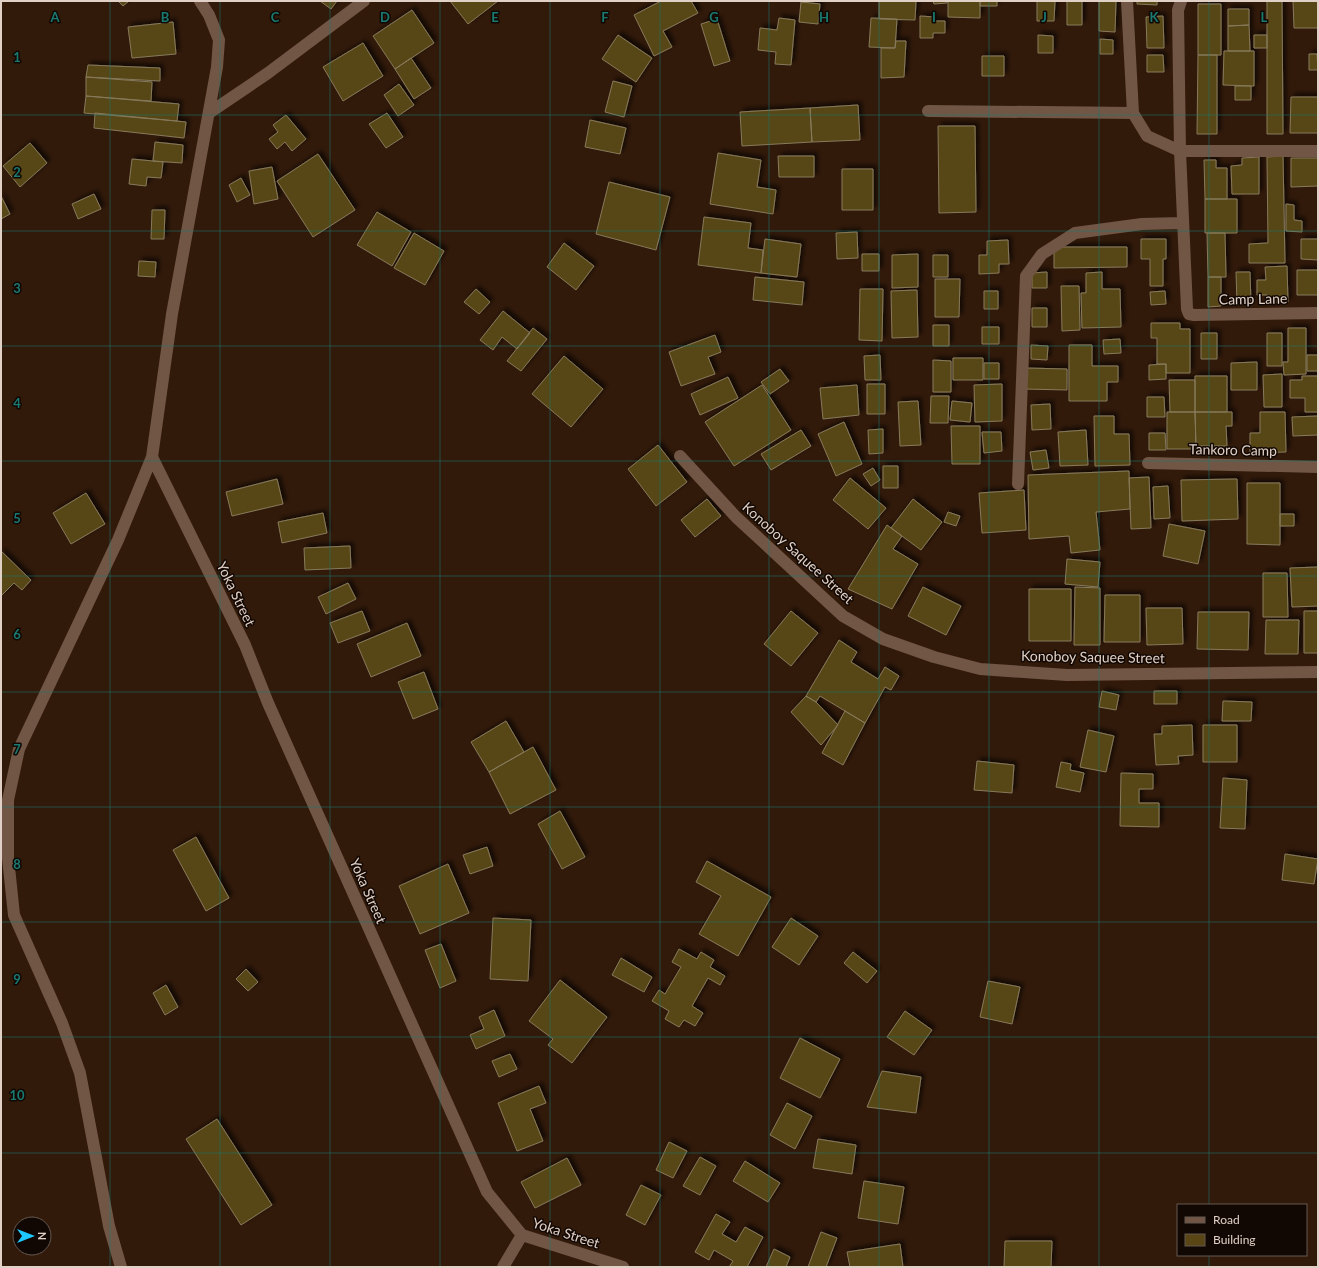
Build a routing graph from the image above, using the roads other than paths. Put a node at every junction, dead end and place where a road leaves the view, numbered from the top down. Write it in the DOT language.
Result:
graph roads {
  1 [pos="200,1"];
  2 [pos="364,1"];
  3 [pos="1127,1"];
  4 [pos="1181,1"];
  5 [pos="928,111"];
  6 [pos="210,113"];
  7 [pos="1133,113"];
  8 [pos="1180,151"];
  9 [pos="1318,151"];
  10 [pos="1182,223"];
  11 [pos="1318,314"];
  12 [pos="680,456"];
  13 [pos="152,457"];
  14 [pos="1148,463"];
  15 [pos="1318,467"];
  16 [pos="1018,484"];
  17 [pos="1318,672"];
  18 [pos="522,1235"];
  19 [pos="122,1267"];
  20 [pos="504,1267"];
  21 [pos="623,1267"];
  1 -- 6 [label="street"];
  2 -- 6 [label="street"];
  3 -- 7 [label="street"];
  4 -- 8 [label="street"];
  5 -- 7 [label="street"];
  6 -- 13 [label="street"];
  7 -- 8 [label="street"];
  8 -- 9 [label="street"];
  8 -- 10 [label="street"];
  10 -- 11 [label="street, Camp Lane"];
  10 -- 16 [label="street"];
  12 -- 17 [label="street, Konoboy Saquee Street"];
  13 -- 18 [label="street, Yoka Street"];
  13 -- 19 [label="street"];
  14 -- 15 [label="street, Tankoro Camp"];
  18 -- 20 [label="street"];
  18 -- 21 [label="street, Yoka Street"];
}
